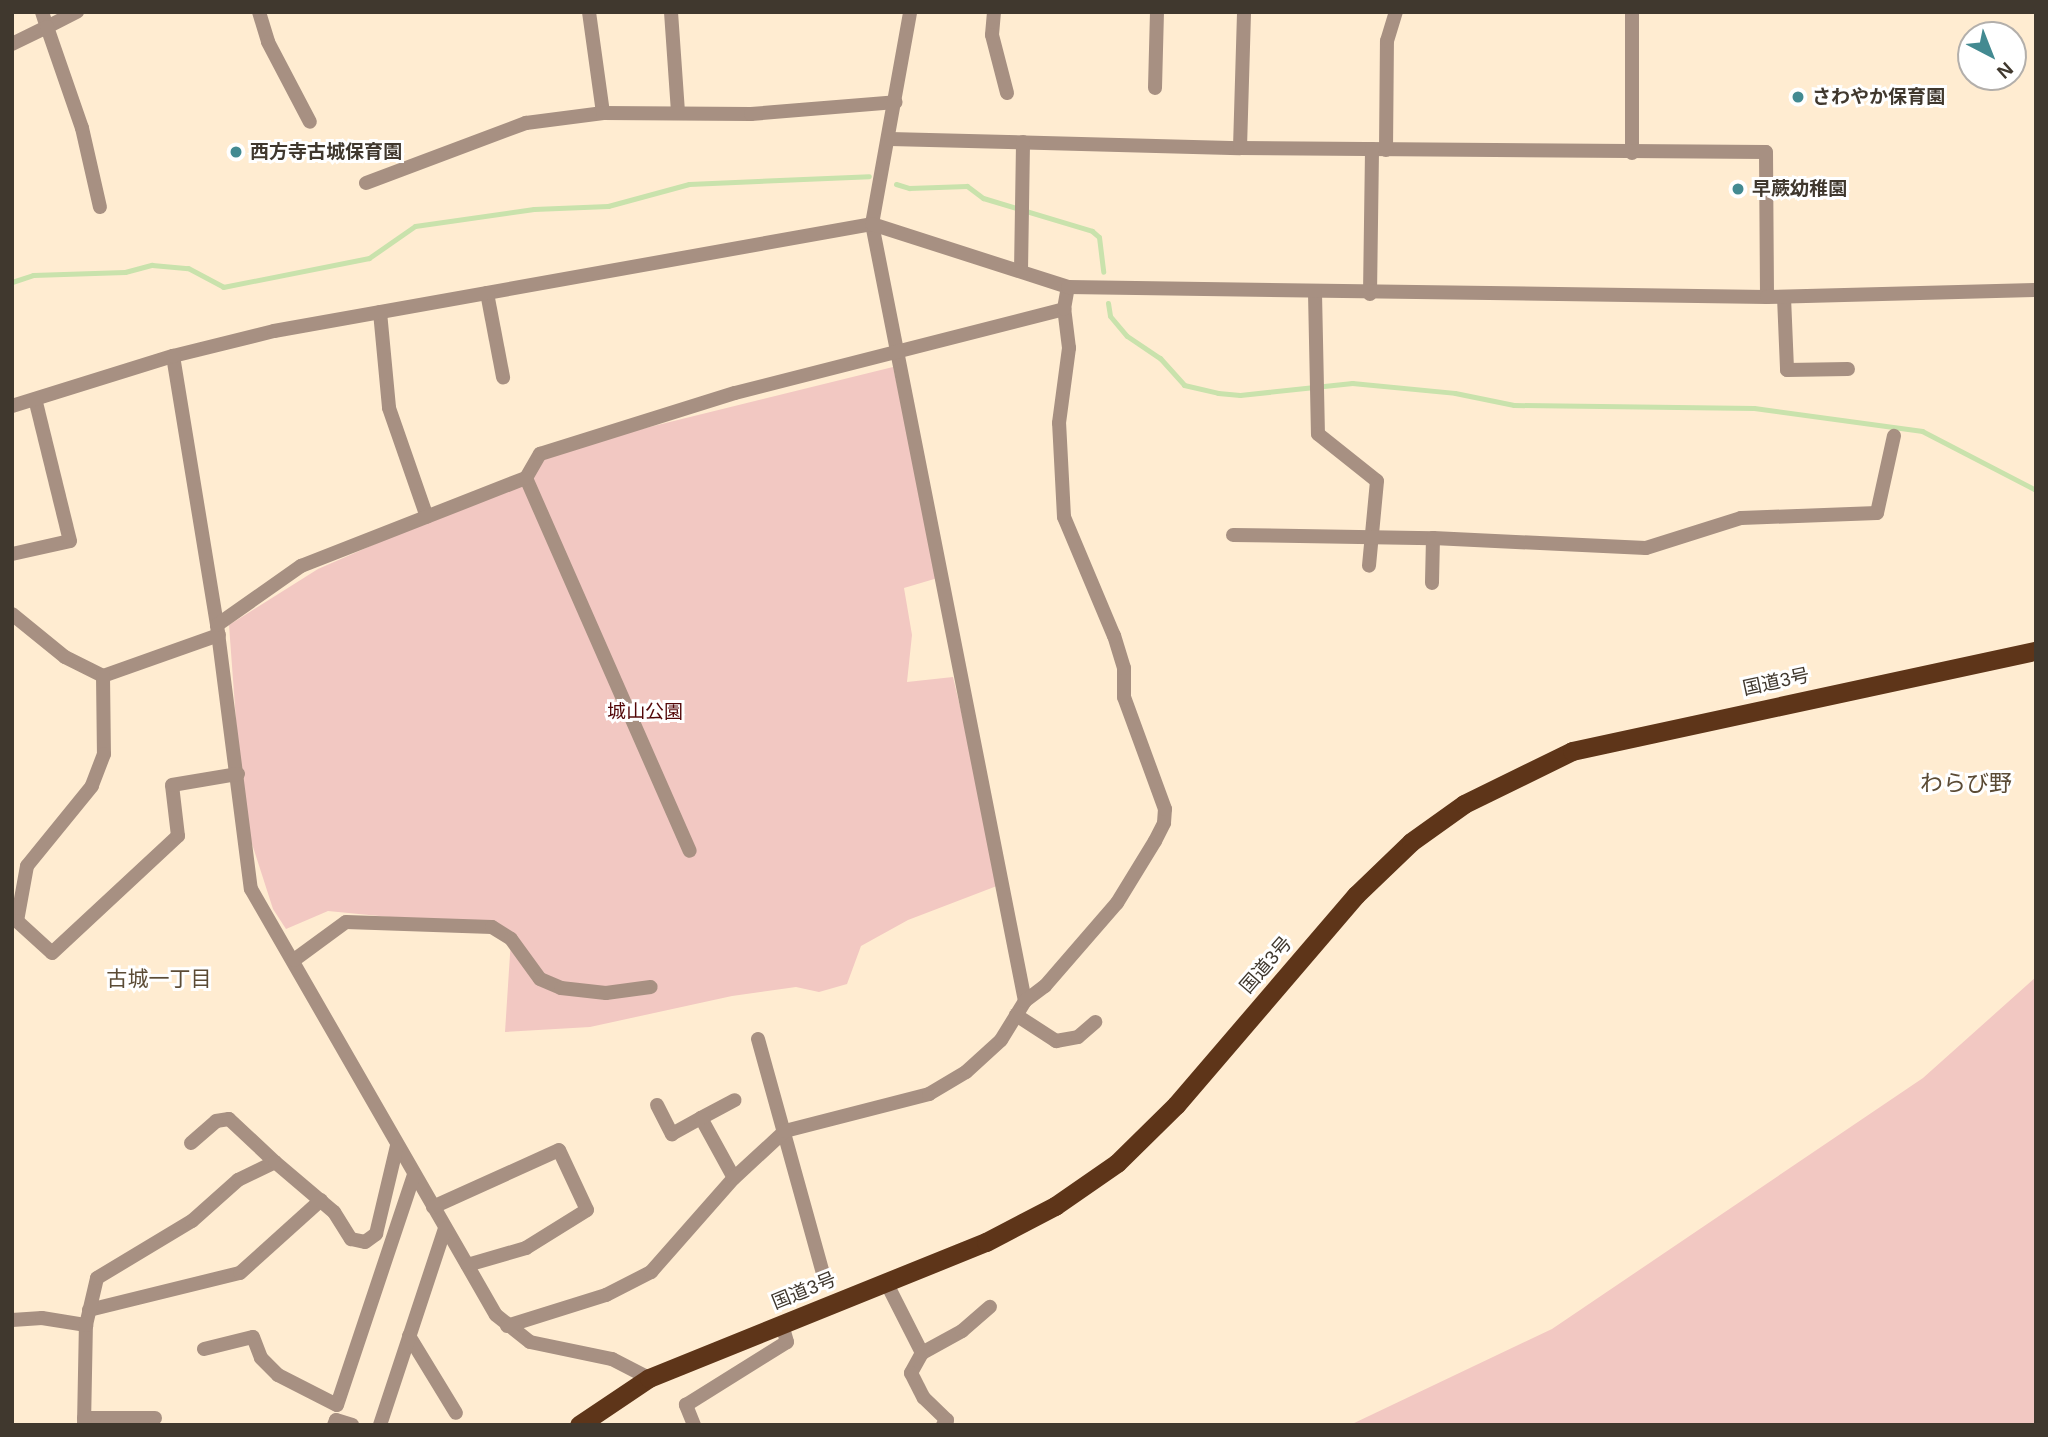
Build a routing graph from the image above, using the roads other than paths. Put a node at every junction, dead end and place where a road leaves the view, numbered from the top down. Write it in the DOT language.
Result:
graph roads {
  1 [pos="42,12"];
  2 [pos="77,12"];
  3 [pos="259,12"];
  4 [pos="589,12"];
  5 [pos="670,12"];
  6 [pos="910,12"];
  7 [pos="994,12"];
  8 [pos="1157,12"];
  9 [pos="1244,12"];
  10 [pos="1396,12"];
  11 [pos="1632,12"];
  12 [pos="47,27"];
  13 [pos="12,44"];
  14 [pos="1155,88"];
  15 [pos="1007,93"];
  16 [pos="896,102"];
  17 [pos="678,111"];
  18 [pos="603,113"];
  19 [pos="310,122"];
  20 [pos="890,139"];
  21 [pos="1023,142"];
  22 [pos="1240,148"];
  23 [pos="1379,150"];
  24 [pos="1632,153"];
  25 [pos="366,183"];
  26 [pos="100,207"];
  27 [pos="872,224"];
  28 [pos="1021,271"];
  29 [pos="1068,287"];
  30 [pos="2036,290"];
  31 [pos="487,293"];
  32 [pos="1315,293"];
  33 [pos="1370,294"];
  34 [pos="1767,297"];
  35 [pos="1784,297"];
  36 [pos="1065,309"];
  37 [pos="380,312"];
  38 [pos="894,350"];
  39 [pos="173,356"];
  40 [pos="1848,369"];
  41 [pos="503,377"];
  42 [pos="36,399"];
  43 [pos="12,406"];
  44 [pos="1894,436"];
  45 [pos="526,478"];
  46 [pos="427,517"];
  47 [pos="1233,535"];
  48 [pos="1433,538"];
  49 [pos="1372,539"];
  50 [pos="12,554"];
  51 [pos="1369,566"];
  52 [pos="1432,583"];
  53 [pos="12,614"];
  54 [pos="218,630"];
  55 [pos="2036,651"];
  56 [pos="103,676"];
  57 [pos="238,774"];
  58 [pos="690,851"];
  59 [pos="294,960"];
  60 [pos="652,987"];
  61 [pos="1025,1001"];
  62 [pos="1016,1015"];
  63 [pos="1095,1021"];
  64 [pos="758,1039"];
  65 [pos="735,1100"];
  66 [pos="657,1105"];
  67 [pos="701,1118"];
  68 [pos="785,1131"];
  69 [pos="191,1143"];
  70 [pos="397,1146"];
  71 [pos="275,1161"];
  72 [pos="414,1175"];
  73 [pos="734,1178"];
  74 [pos="321,1200"];
  75 [pos="433,1207"];
  76 [pos="445,1228"];
  77 [pos="467,1265"];
  78 [pos="822,1270"];
  79 [pos="886,1282"];
  80 [pos="990,1307"];
  81 [pos="88,1317"];
  82 [pos="12,1320"];
  83 [pos="782,1324"];
  84 [pos="507,1326"];
  85 [pos="409,1336"];
  86 [pos="204,1349"];
  87 [pos="922,1353"];
  88 [pos="649,1378"];
  89 [pos="457,1413"];
  90 [pos="336,1416"];
  91 [pos="155,1418"];
  92 [pos="84,1421"];
  93 [pos="352,1425"];
  94 [pos="380,1425"];
  95 [pos="579,1425"];
  96 [pos="694,1425"];
  97 [pos="943,1425"];
  1 -- 12 [label="street"];
  2 -- 12 [label="street"];
  3 -- 19 [label="street"];
  4 -- 18 [label="street"];
  5 -- 17 [label="street"];
  6 -- 16 [label="street"];
  7 -- 15 [label="street"];
  8 -- 14 [label="street"];
  9 -- 22 [label="street"];
  10 -- 23 [label="street"];
  11 -- 24 [label="street"];
  12 -- 13 [label="street"];
  12 -- 26 [label="street"];
  16 -- 17 [label="street"];
  16 -- 20 [label="street"];
  17 -- 18 [label="street"];
  18 -- 25 [label="street"];
  20 -- 21 [label="street"];
  20 -- 27 [label="street"];
  21 -- 22 [label="street"];
  21 -- 28 [label="street"];
  22 -- 23 [label="street"];
  23 -- 24 [label="street"];
  23 -- 33 [label="street"];
  24 -- 34 [label="street"];
  27 -- 28 [label="street"];
  27 -- 31 [label="street"];
  27 -- 38 [label="street"];
  28 -- 29 [label="street"];
  29 -- 32 [label="street"];
  29 -- 36 [label="street"];
  30 -- 35 [label="street"];
  31 -- 37 [label="street"];
  31 -- 41 [label="street"];
  32 -- 33 [label="street"];
  32 -- 49 [label="street"];
  33 -- 34 [label="street"];
  34 -- 35 [label="street"];
  35 -- 40 [label="street"];
  36 -- 38 [label="street"];
  36 -- 61 [label="street"];
  37 -- 39 [label="street"];
  37 -- 46 [label="street"];
  38 -- 45 [label="street"];
  38 -- 61 [label="street"];
  39 -- 42 [label="street"];
  39 -- 54 [label="street"];
  42 -- 43 [label="street"];
  42 -- 50 [label="street"];
  44 -- 48 [label="street"];
  45 -- 46 [label="street"];
  45 -- 58 [label="street"];
  46 -- 54 [label="street"];
  47 -- 49 [label="street"];
  48 -- 49 [label="street"];
  48 -- 52 [label="street"];
  49 -- 51 [label="street"];
  53 -- 56 [label="street"];
  54 -- 56 [label="street"];
  54 -- 57 [label="street"];
  55 -- 79 [label="highway, 国道3号"];
  56 -- 57 [label="street"];
  57 -- 59 [label="street"];
  59 -- 60 [label="street"];
  59 -- 70 [label="street"];
  61 -- 62 [label="street"];
  62 -- 63 [label="street"];
  62 -- 68 [label="street"];
  64 -- 68 [label="street"];
  65 -- 67 [label="street"];
  66 -- 67 [label="street"];
  67 -- 73 [label="street"];
  68 -- 73 [label="street"];
  68 -- 78 [label="street"];
  69 -- 71 [label="street"];
  70 -- 72 [label="street"];
  70 -- 74 [label="street"];
  71 -- 74 [label="street"];
  71 -- 81 [label="street"];
  72 -- 75 [label="street"];
  72 -- 90 [label="street"];
  73 -- 84 [label="street"];
  74 -- 81 [label="street"];
  75 -- 76 [label="street"];
  75 -- 77 [label="street"];
  76 -- 77 [label="street"];
  76 -- 85 [label="street"];
  77 -- 84 [label="street"];
  79 -- 83 [label="highway, 国道3号"];
  79 -- 87 [label="street"];
  80 -- 87 [label="street"];
  81 -- 82 [label="street"];
  81 -- 92 [label="street"];
  83 -- 88 [label="highway, 国道3号"];
  83 -- 96 [label="street"];
  84 -- 88 [label="street"];
  85 -- 89 [label="street"];
  85 -- 94 [label="street"];
  86 -- 90 [label="street"];
  87 -- 97 [label="street"];
  88 -- 95 [label="highway, 国道3号"];
  90 -- 93 [label="street"];
  91 -- 92 [label="street"];
}
